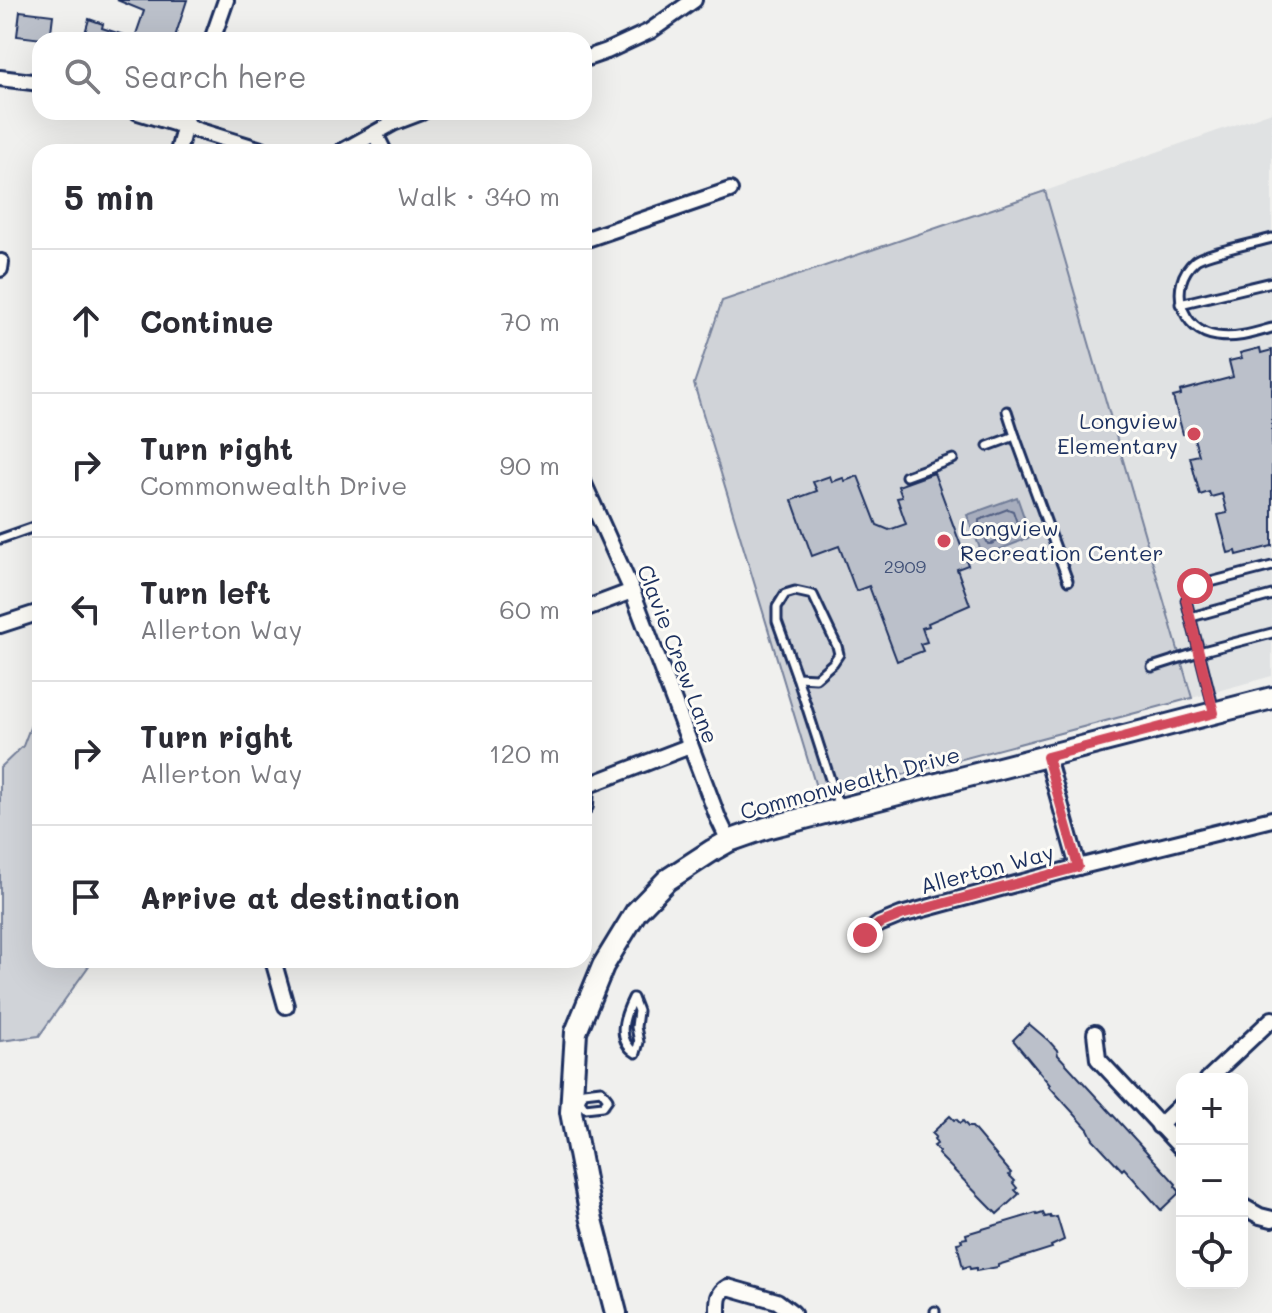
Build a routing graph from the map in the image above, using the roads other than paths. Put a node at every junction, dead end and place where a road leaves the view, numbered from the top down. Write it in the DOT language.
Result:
graph roads {
  1 [pos="226,0"];
  2 [pos="685,3"];
  3 [pos="215,32"];
  4 [pos="592,56"];
  5 [pos="0,78"];
  6 [pos="32,82"];
  7 [pos="186,120"];
  8 [pos="188,120"];
  9 [pos="401,120"];
  10 [pos="375,134"];
  11 [pos="180,144"];
  12 [pos="248,144"];
  13 [pos="356,144"];
  14 [pos="380,144"];
  15 [pos="730,190"];
  16 [pos="592,237"];
  17 [pos="1272,238"];
  18 [pos="1,262"];
  19 [pos="0,269"];
  20 [pos="1272,282"];
  21 [pos="1180,304"];
  22 [pos="1272,328"];
  23 [pos="1007,411"];
  24 [pos="1015,436"];
  25 [pos="988,446"];
  26 [pos="953,459"];
  27 [pos="906,476"];
  28 [pos="592,502"];
  29 [pos="32,528"];
  30 [pos="0,539"];
  31 [pos="1272,566"];
  32 [pos="1068,581"];
  33 [pos="632,591"];
  34 [pos="1272,595"];
  35 [pos="592,606"];
  36 [pos="32,615"];
  37 [pos="1191,617"];
  38 [pos="0,625"];
  39 [pos="1272,633"];
  40 [pos="1199,652"];
  41 [pos="1152,667"];
  42 [pos="797,677"];
  43 [pos="1272,698"];
  44 [pos="1214,713"];
  45 [pos="690,746"];
  46 [pos="1047,757"];
  47 [pos="592,784"];
  48 [pos="840,809"];
  49 [pos="1272,819"];
  50 [pos="729,841"];
  51 [pos="1078,867"];
  52 [pos="865,935"];
  53 [pos="275,968"];
  54 [pos="286,1006"];
  55 [pos="1272,1019"];
  56 [pos="1095,1033"];
  57 [pos="636,1053"];
  58 [pos="1214,1073"];
  59 [pos="1176,1110"];
  60 [pos="1159,1126"];
  61 [pos="1178,1145"];
  62 [pos="1248,1209"];
  63 [pos="1272,1219"];
  64 [pos="616,1313"];
  65 [pos="718,1313"];
  66 [pos="793,1313"];
  1 -- 3 [label="street"];
  2 -- 4 [label="street"];
  5 -- 6 [label="street"];
  7 -- 11 [label="street"];
  8 -- 12 [label="street"];
  9 -- 10 [label="street"];
  10 -- 13 [label="street"];
  10 -- 14 [label="street"];
  15 -- 16 [label="street"];
  17 -- 21 [label="lane"];
  18 -- 19 [label="street"];
  20 -- 21 [label="lane"];
  21 -- 22 [label="lane"];
  23 -- 24 [label="lane"];
  24 -- 25 [label="lane"];
  24 -- 32 [label="lane"];
  26 -- 27 [label="lane"];
  28 -- 33 [label="street, Clavie Crew Lane"];
  29 -- 30 [label="lane"];
  31 -- 37 [label="lane"];
  33 -- 35 [label="street"];
  33 -- 45 [label="street, Clavie Crew Lane"];
  34 -- 37 [label="lane"];
  36 -- 38 [label="street"];
  37 -- 40 [label="lane"];
  39 -- 40 [label="lane"];
  40 -- 41 [label="lane"];
  40 -- 44 [label="lane"];
  42 -- 42 [label="lane"];
  42 -- 48 [label="lane"];
  43 -- 44 [label="street, Commonwealth Drive"];
  44 -- 46 [label="street, Commonwealth Drive"];
  45 -- 47 [label="street"];
  45 -- 50 [label="street, Clavie Crew Lane"];
  46 -- 48 [label="street, Commonwealth Drive"];
  46 -- 51 [label="street, Allerton Way"];
  48 -- 50 [label="street, Commonwealth Drive"];
  49 -- 51 [label="street, Allerton Way"];
  50 -- 64 [label="street, Commonwealth Drive"];
  51 -- 52 [label="street, Allerton Way"];
  53 -- 54 [label="street"];
  55 -- 58 [label="street"];
  56 -- 60 [label="street"];
  57 -- 57 [label="lane"];
  59 -- 60 [label="street"];
  60 -- 61 [label="street"];
  62 -- 63 [label="street"];
  65 -- 66 [label="street"];
}
